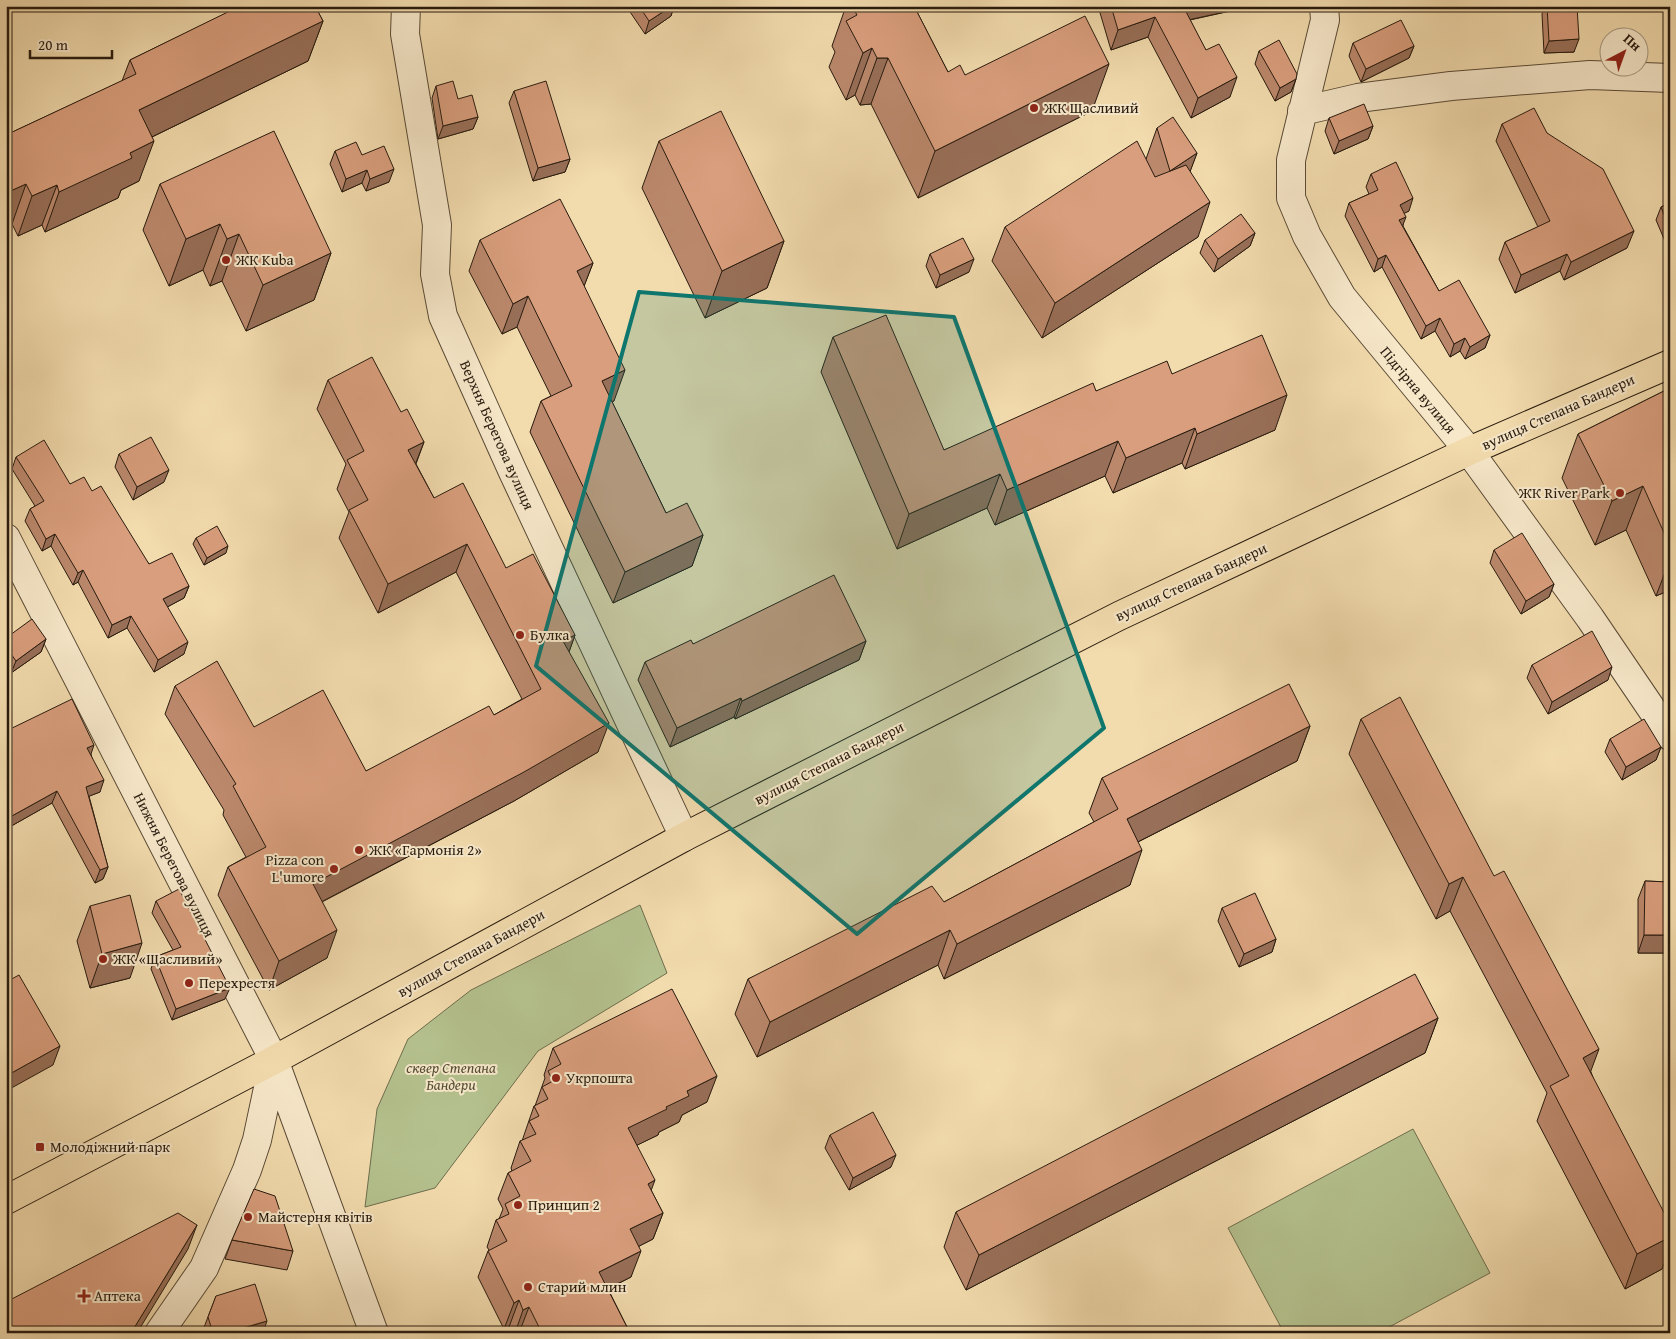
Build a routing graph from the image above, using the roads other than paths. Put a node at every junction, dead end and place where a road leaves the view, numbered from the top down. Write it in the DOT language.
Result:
graph roads {
  1 [pos="406,6"];
  2 [pos="1324,6"];
  3 [pos="1670,78"];
  4 [pos="1302,112"];
  5 [pos="1670,364"];
  6 [pos="1469,451"];
  7 [pos="6,538"];
  8 [pos="1670,736"];
  9 [pos="684,837"];
  10 [pos="274,1060"];
  11 [pos="6,1200"];
  12 [pos="159,1333"];
  13 [pos="374,1333"];
  1 -- 9 [label="street, Верхня Берегова вулиця"];
  2 -- 4 [label="street, Підгірна вулиця"];
  3 -- 4 [label="street"];
  4 -- 6 [label="street, Підгірна вулиця"];
  5 -- 6 [label="main road, вулиця Степана Бандери"];
  6 -- 8 [label="street, Підгірна вулиця"];
  6 -- 9 [label="main road, вулиця Степана Бандери"];
  7 -- 10 [label="street, Нижня Берегова вулиця"];
  9 -- 10 [label="main road, вулиця Степана Бандери"];
  10 -- 11 [label="main road, вулиця Степана Бандери"];
  10 -- 12 [label="street"];
  10 -- 13 [label="street, Нижня Берегова вулиця"];
}
